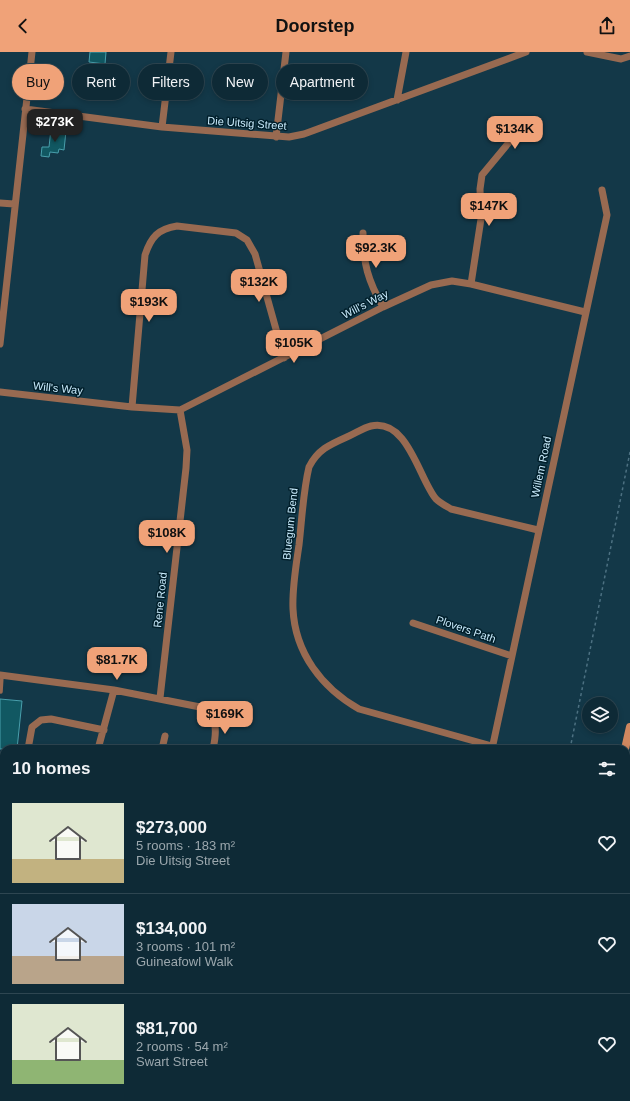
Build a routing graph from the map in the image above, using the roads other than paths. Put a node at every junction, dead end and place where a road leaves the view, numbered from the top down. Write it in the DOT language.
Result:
graph roads {
  1 [pos="32,52"];
  2 [pos="171,52"];
  3 [pos="286,52"];
  4 [pos="406,52"];
  5 [pos="526,52"];
  6 [pos="587,52"];
  7 [pos="519,53"];
  8 [pos="630,56"];
  9 [pos="397,100"];
  10 [pos="25,109"];
  11 [pos="525,123"];
  12 [pos="162,127"];
  13 [pos="276,137"];
  14 [pos="602,190"];
  15 [pos="0,203"];
  16 [pos="14,204"];
  17 [pos="363,233"];
  18 [pos="471,284"];
  19 [pos="383,307"];
  20 [pos="585,312"];
  21 [pos="0,344"];
  22 [pos="284,358"];
  23 [pos="0,392"];
  24 [pos="132,407"];
  25 [pos="180,410"];
  26 [pos="538,530"];
  27 [pos="413,623"];
  28 [pos="512,656"];
  29 [pos="1,676"];
  30 [pos="114,690"];
  31 [pos="1,692"];
  32 [pos="160,698"];
  33 [pos="630,727"];
  34 [pos="104,730"];
  35 [pos="165,736"];
  36 [pos="29,745"];
  37 [pos="99,745"];
  38 [pos="163,745"];
  39 [pos="213,745"];
  40 [pos="482,745"];
  41 [pos="493,745"];
  42 [pos="627,745"];
  1 -- 10 [label="street"];
  2 -- 12 [label="street"];
  3 -- 13 [label="street"];
  4 -- 9 [label="street"];
  5 -- 7 [label="street, Die Uitsig Street"];
  6 -- 8 [label="street"];
  7 -- 9 [label="street, Die Uitsig Street"];
  9 -- 13 [label="street, Die Uitsig Street"];
  10 -- 12 [label="street, Die Uitsig Street"];
  10 -- 16 [label="street"];
  11 -- 18 [label="street"];
  12 -- 13 [label="street, Die Uitsig Street"];
  14 -- 20 [label="street, Willem Road"];
  15 -- 16 [label="street"];
  16 -- 21 [label="street"];
  17 -- 19 [label="street"];
  18 -- 19 [label="street, Will's Way"];
  18 -- 20 [label="street, Will's Way"];
  19 -- 22 [label="street, Will's Way"];
  20 -- 26 [label="street, Willem Road"];
  22 -- 24 [label="street"];
  22 -- 25 [label="street, Will's Way"];
  23 -- 24 [label="street, Will's Way"];
  24 -- 25 [label="street, Will's Way"];
  25 -- 32 [label="street, Rene Road"];
  26 -- 28 [label="street, Willem Road"];
  26 -- 40 [label="street, Bluegum Bend"];
  27 -- 28 [label="street, Plovers Path"];
  28 -- 41 [label="street, Willem Road"];
  29 -- 30 [label="street"];
  29 -- 31 [label="lane"];
  30 -- 32 [label="street"];
  30 -- 34 [label="street"];
  32 -- 39 [label="street"];
  33 -- 42 [label="main road"];
  34 -- 36 [label="street"];
  34 -- 37 [label="street"];
  35 -- 38 [label="street"];
}
